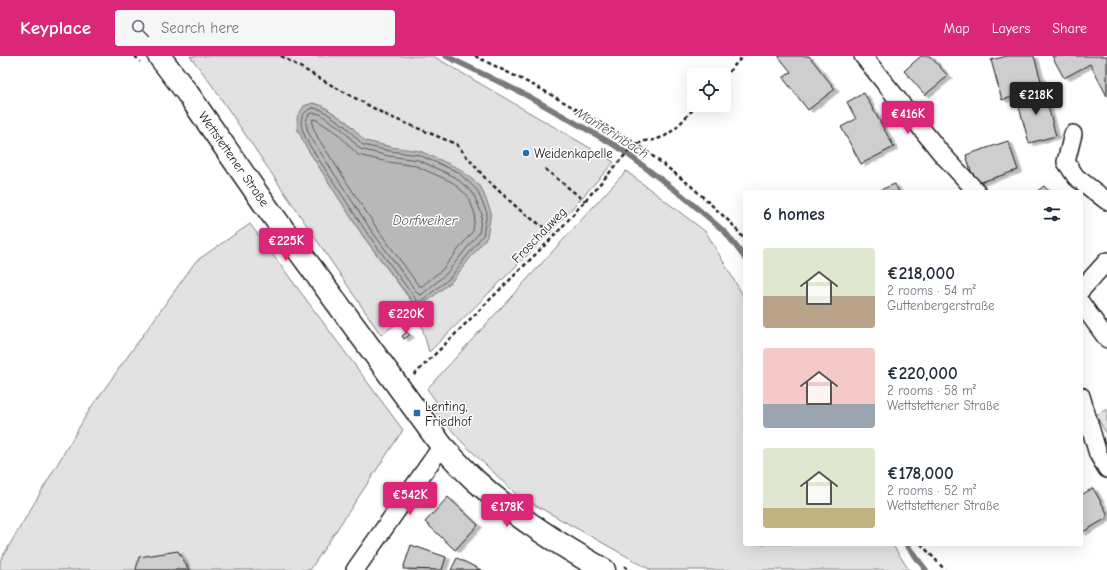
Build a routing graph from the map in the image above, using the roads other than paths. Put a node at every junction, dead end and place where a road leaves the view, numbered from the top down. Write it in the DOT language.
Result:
graph roads {
  1 [pos="159,56"];
  2 [pos="863,56"];
  3 [pos="1073,134"];
  4 [pos="975,190"];
  5 [pos="1107,201"];
  6 [pos="1107,260"];
  7 [pos="1083,288"];
  8 [pos="1083,306"];
  9 [pos="1107,339"];
  10 [pos="1083,403"];
  11 [pos="442,446"];
  12 [pos="1107,469"];
  13 [pos="614,568"];
  14 [pos="355,570"];
  1 -- 11 [label="street, Wettstettener Straße"];
  2 -- 4 [label="street"];
  3 -- 5 [label="street"];
  6 -- 7 [label="street"];
  8 -- 9 [label="street"];
  10 -- 12 [label="street"];
  11 -- 13 [label="street, Wettstettener Straße"];
  11 -- 14 [label="street"];
}
